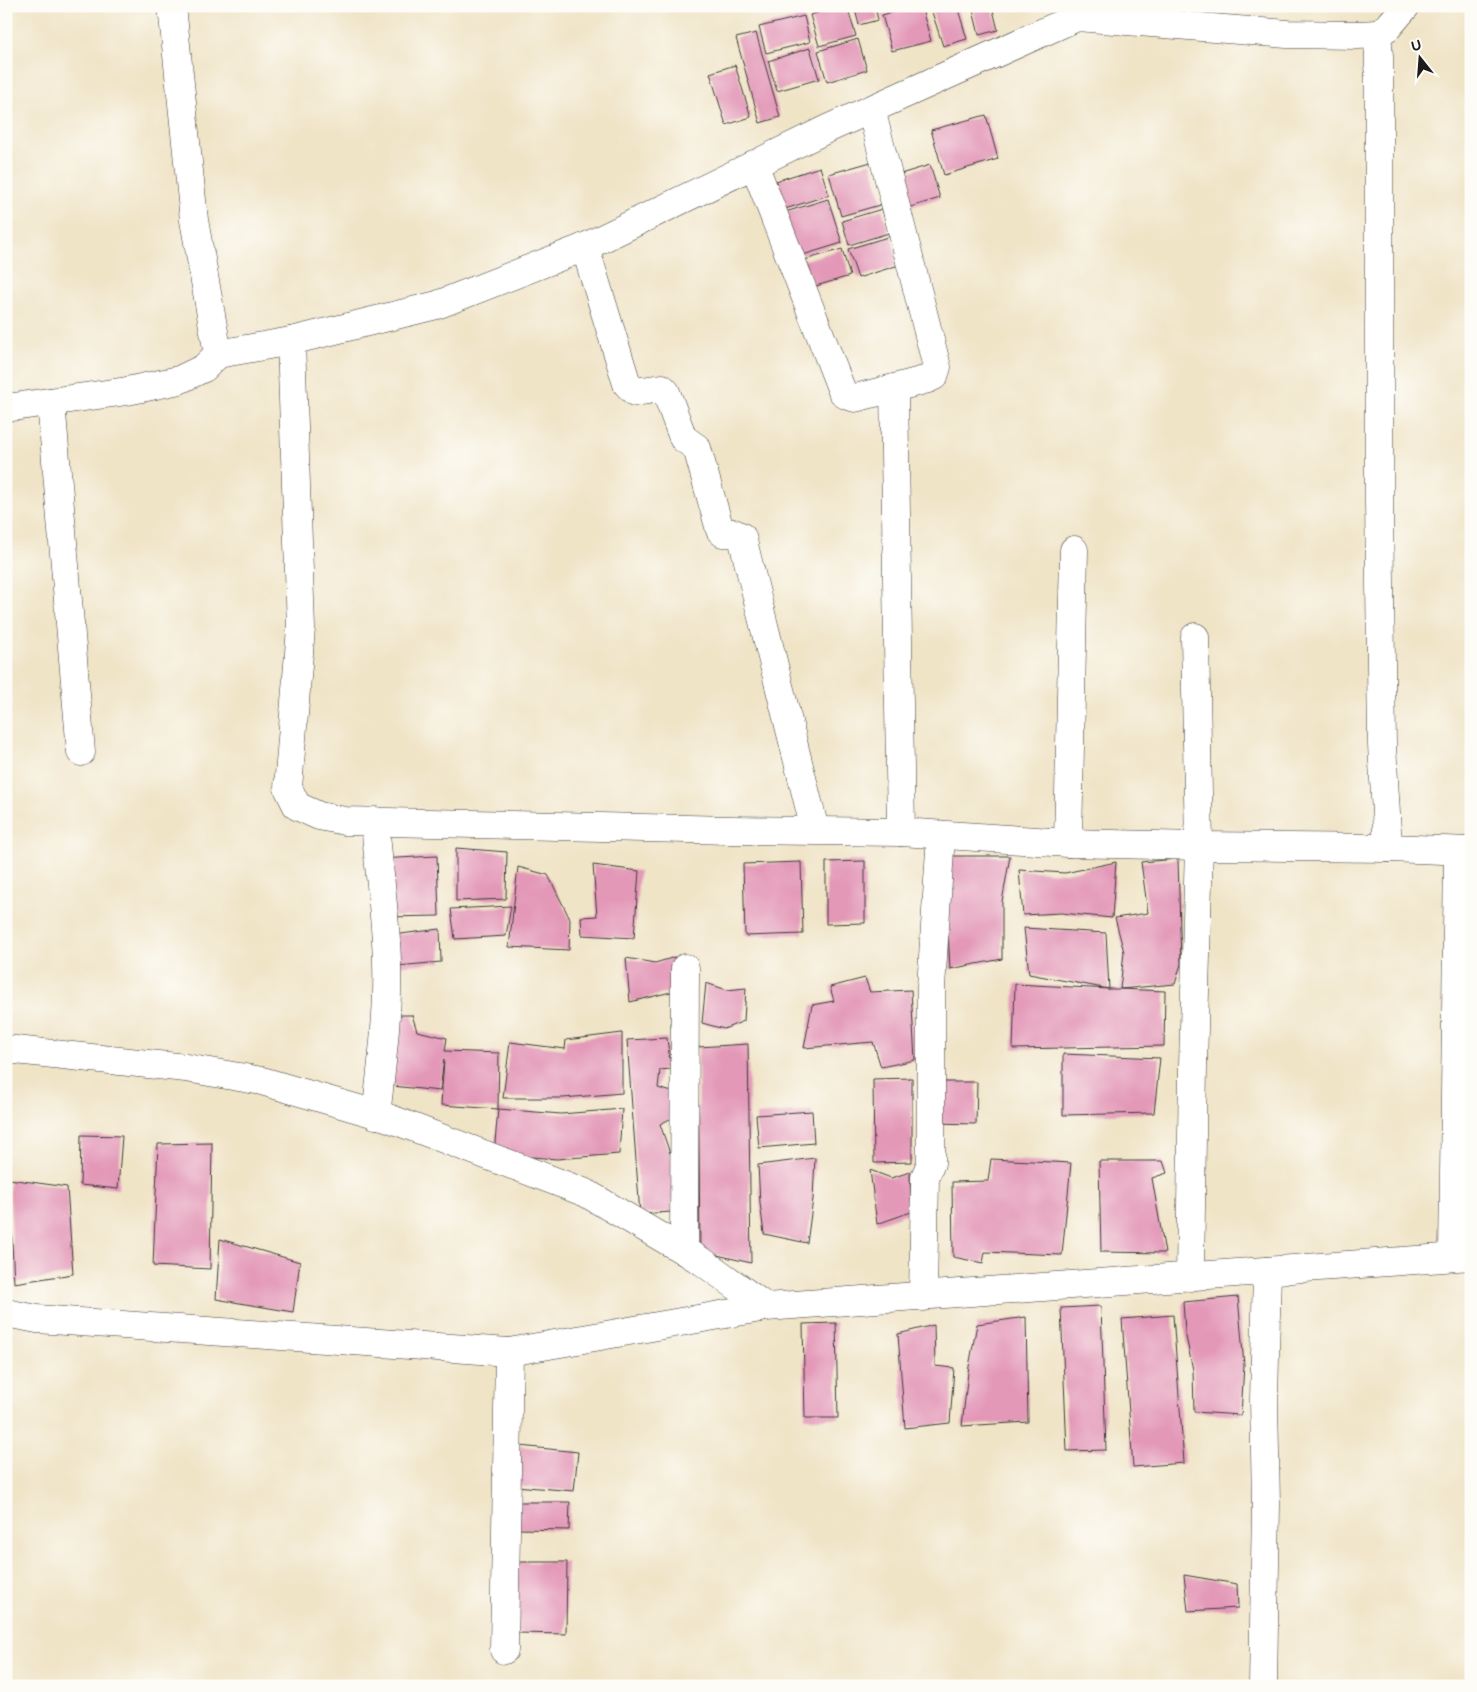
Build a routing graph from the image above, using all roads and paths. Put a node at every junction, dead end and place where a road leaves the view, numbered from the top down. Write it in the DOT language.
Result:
graph roads {
  1 [pos="172,6"];
  2 [pos="1406,6"];
  3 [pos="1076,12"];
  4 [pos="1377,34"];
  5 [pos="871,109"];
  6 [pos="754,164"];
  7 [pos="585,247"];
  8 [pos="290,341"];
  9 [pos="218,354"];
  10 [pos="894,388"];
  11 [pos="51,402"];
  12 [pos="6,408"];
  13 [pos="1074,550"];
  14 [pos="1195,637"];
  15 [pos="81,752"];
  16 [pos="375,821"];
  17 [pos="815,830"];
  18 [pos="901,832"];
  19 [pos="941,835"];
  20 [pos="1068,843"];
  21 [pos="1200,846"];
  22 [pos="1388,848"];
  23 [pos="1464,851"];
  24 [pos="686,968"];
  25 [pos="6,1049"];
  26 [pos="376,1115"];
  27 [pos="684,1251"];
  28 [pos="1462,1256"];
  29 [pos="1267,1272"];
  30 [pos="1190,1277"];
  31 [pos="923,1297"];
  32 [pos="766,1307"];
  33 [pos="6,1314"];
  34 [pos="509,1352"];
  35 [pos="504,1650"];
  36 [pos="1263,1686"];
  1 -- 9 [label="street"];
  2 -- 4 [label="street"];
  3 -- 4 [label="street"];
  3 -- 5 [label="street"];
  4 -- 22 [label="street"];
  5 -- 6 [label="street"];
  5 -- 10 [label="street"];
  6 -- 7 [label="street"];
  6 -- 10 [label="street"];
  7 -- 8 [label="street"];
  7 -- 17 [label="street"];
  8 -- 9 [label="street"];
  8 -- 16 [label="street"];
  9 -- 11 [label="street"];
  10 -- 18 [label="street"];
  11 -- 12 [label="street"];
  11 -- 15 [label="street"];
  13 -- 20 [label="street"];
  14 -- 21 [label="street"];
  16 -- 17 [label="street"];
  16 -- 26 [label="street"];
  17 -- 18 [label="street"];
  18 -- 19 [label="street"];
  19 -- 20 [label="street"];
  19 -- 31 [label="street"];
  20 -- 21 [label="street"];
  21 -- 22 [label="street"];
  21 -- 30 [label="street"];
  22 -- 23 [label="street"];
  23 -- 28 [label="street"];
  24 -- 27 [label="street"];
  25 -- 26 [label="street"];
  26 -- 27 [label="street"];
  27 -- 32 [label="street"];
  28 -- 29 [label="street"];
  29 -- 30 [label="street"];
  29 -- 36 [label="street"];
  30 -- 31 [label="street"];
  31 -- 32 [label="street"];
  32 -- 34 [label="street"];
  33 -- 34 [label="street"];
  34 -- 35 [label="street"];
}
